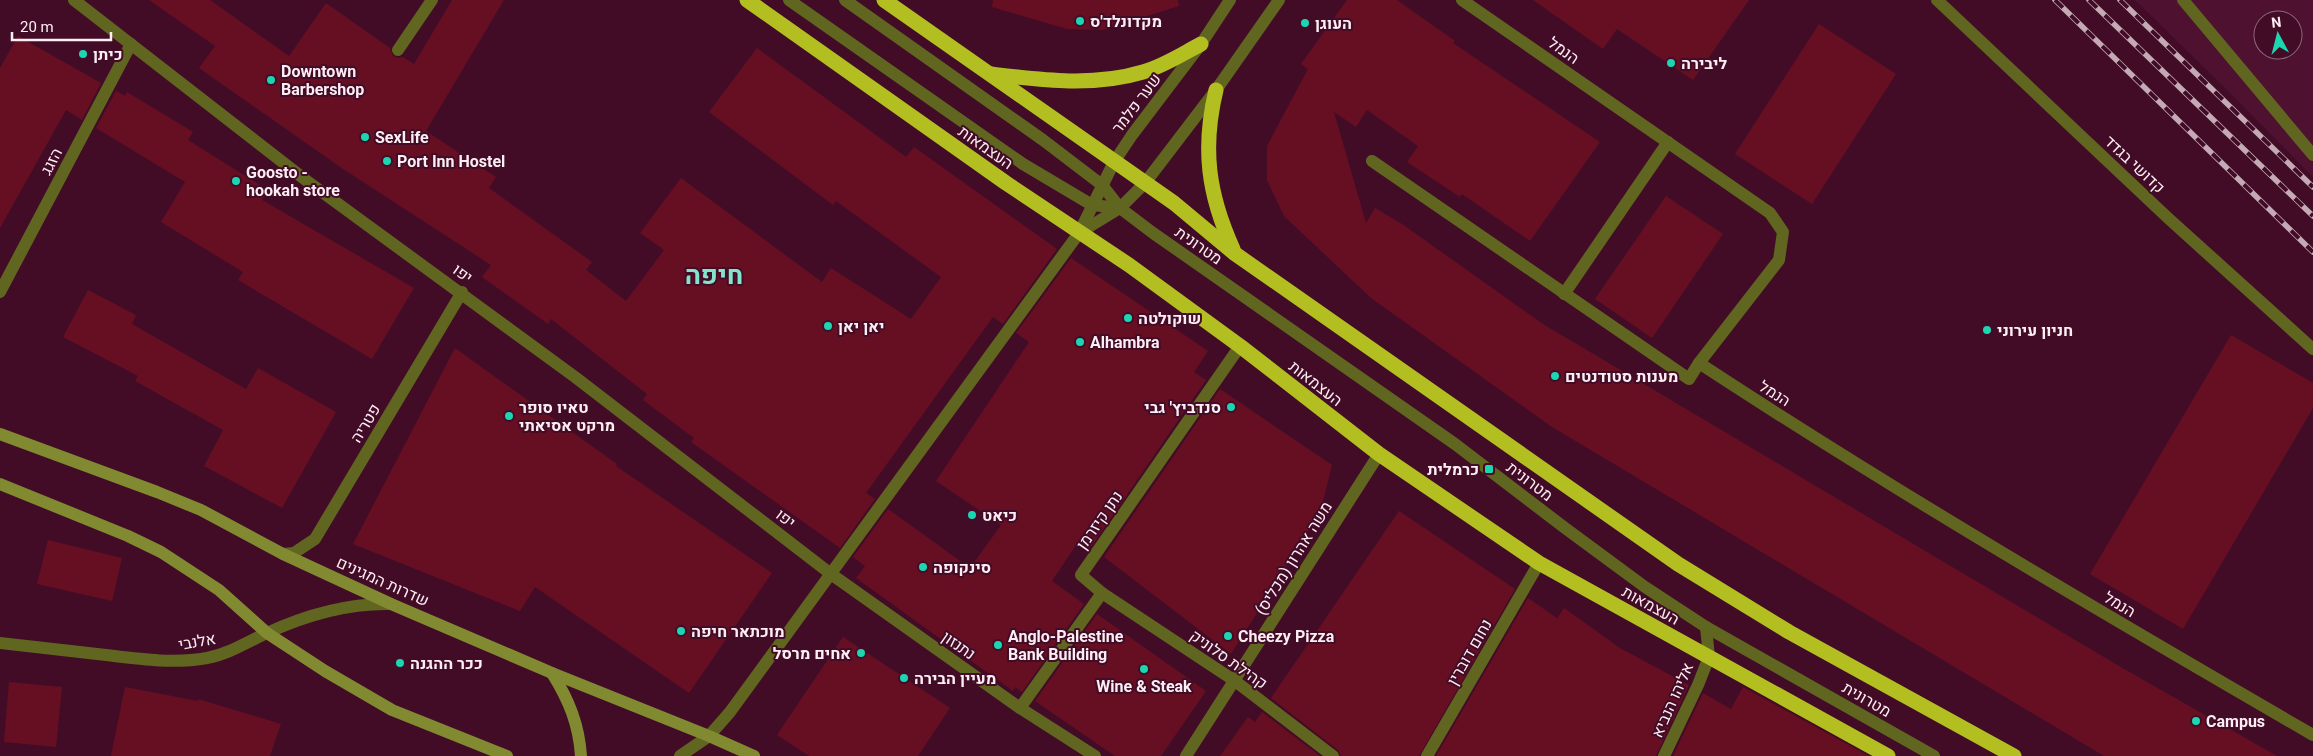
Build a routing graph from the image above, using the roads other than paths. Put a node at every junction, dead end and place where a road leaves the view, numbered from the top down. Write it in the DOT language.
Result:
graph roads {
  1 [pos="74,0"];
  2 [pos="432,0"];
  3 [pos="747,0"];
  4 [pos="789,0"];
  5 [pos="845,0"];
  6 [pos="884,0"];
  7 [pos="1230,0"];
  8 [pos="1278,0"];
  9 [pos="1462,0"];
  10 [pos="1937,0"];
  11 [pos="2183,0"];
  12 [pos="131,44"];
  13 [pos="1201,44"];
  14 [pos="398,50"];
  15 [pos="987,73"];
  16 [pos="1216,90"];
  17 [pos="1668,142"];
  18 [pos="2313,155"];
  19 [pos="1372,161"];
  20 [pos="1114,162"];
  21 [pos="1145,183"];
  22 [pos="1102,185"];
  23 [pos="1092,205"];
  24 [pos="1120,208"];
  25 [pos="1080,233"];
  26 [pos="1234,253"];
  27 [pos="0,292"];
  28 [pos="462,292"];
  29 [pos="1564,294"];
  30 [pos="1240,346"];
  31 [pos="2313,349"];
  32 [pos="1699,363"];
  33 [pos="0,434"];
  34 [pos="1378,454"];
  35 [pos="0,484"];
  36 [pos="283,554"];
  37 [pos="1539,563"];
  38 [pos="831,574"];
  39 [pos="1102,593"];
  40 [pos="391,604"];
  41 [pos="1706,627"];
  42 [pos="267,633"];
  43 [pos="0,643"];
  44 [pos="1708,657"];
  45 [pos="552,674"];
  46 [pos="1235,680"];
  47 [pos="1020,708"];
  48 [pos="2313,735"];
  49 [pos="709,736"];
  50 [pos="507,756"];
  51 [pos="581,756"];
  52 [pos="680,756"];
  53 [pos="754,756"];
  54 [pos="1095,756"];
  55 [pos="1186,756"];
  56 [pos="1334,756"];
  57 [pos="1427,756"];
  58 [pos="1664,756"];
  59 [pos="1888,756"];
  60 [pos="1934,756"];
  61 [pos="2014,756"];
  1 -- 12 [label="street, יפו"];
  2 -- 14 [label="street"];
  3 -- 25 [label="highway, העצמאות"];
  4 -- 23 [label="street, מטרונית"];
  5 -- 22 [label="street, מטרונית"];
  6 -- 15 [label="highway"];
  7 -- 13 [label="street, שער פלמר"];
  8 -- 16 [label="street"];
  9 -- 17 [label="street, הנמל"];
  10 -- 31 [label="street, קדושי בגדד"];
  11 -- 18 [label="street"];
  12 -- 27 [label="street, הזגג"];
  12 -- 28 [label="street, יפו"];
  13 -- 15 [label="highway"];
  13 -- 20 [label="street, שער פלמר"];
  15 -- 20 [label="highway"];
  16 -- 21 [label="street"];
  16 -- 26 [label="highway"];
  17 -- 29 [label="street"];
  17 -- 32 [label="street, הנמל"];
  19 -- 29 [label="street"];
  20 -- 21 [label="highway"];
  20 -- 22 [label="street, שער פלמר"];
  21 -- 24 [label="street"];
  21 -- 26 [label="highway"];
  22 -- 23 [label="street, שער פלמר"];
  22 -- 24 [label="street, מטרונית"];
  23 -- 24 [label="street, מטרונית"];
  23 -- 25 [label="street, שער פלמר"];
  24 -- 25 [label="street"];
  24 -- 41 [label="street, מטרונית"];
  25 -- 30 [label="highway, העצמאות"];
  25 -- 38 [label="street"];
  26 -- 61 [label="highway"];
  28 -- 36 [label="street, פטריה"];
  28 -- 38 [label="street, יפו"];
  29 -- 32 [label="street"];
  30 -- 34 [label="highway, העצמאות"];
  30 -- 39 [label="street, נתן קיזרמן"];
  32 -- 48 [label="street, הנמל"];
  33 -- 36 [label="street, שדרות המגינים"];
  34 -- 37 [label="highway, העצמאות"];
  34 -- 46 [label="street, משה אהרון (מכליס)"];
  35 -- 42 [label="street"];
  36 -- 40 [label="street, שדרות המגינים"];
  37 -- 44 [label="highway, העצמאות"];
  37 -- 57 [label="street, נחום דוברין"];
  38 -- 47 [label="street, נתנזון"];
  38 -- 49 [label="street"];
  39 -- 46 [label="street, קהילת סלוניק"];
  39 -- 47 [label="street"];
  40 -- 42 [label="street, אלנבי"];
  40 -- 45 [label="street, שדרות המגינים"];
  41 -- 44 [label="street, אליהו הנביא"];
  41 -- 60 [label="street, מטרונית"];
  42 -- 43 [label="street, אלנבי"];
  42 -- 50 [label="street"];
  44 -- 58 [label="street, אליהו הנביא"];
  44 -- 59 [label="highway, העצמאות"];
  45 -- 49 [label="street, שדרות המגינים"];
  45 -- 51 [label="street"];
  46 -- 55 [label="street, משה אהרון (מכליס)"];
  46 -- 56 [label="street, קהילת סלוניק"];
  47 -- 54 [label="street, נתנזון"];
  49 -- 52 [label="street"];
  49 -- 53 [label="street, שדרות המגינים"];
}
